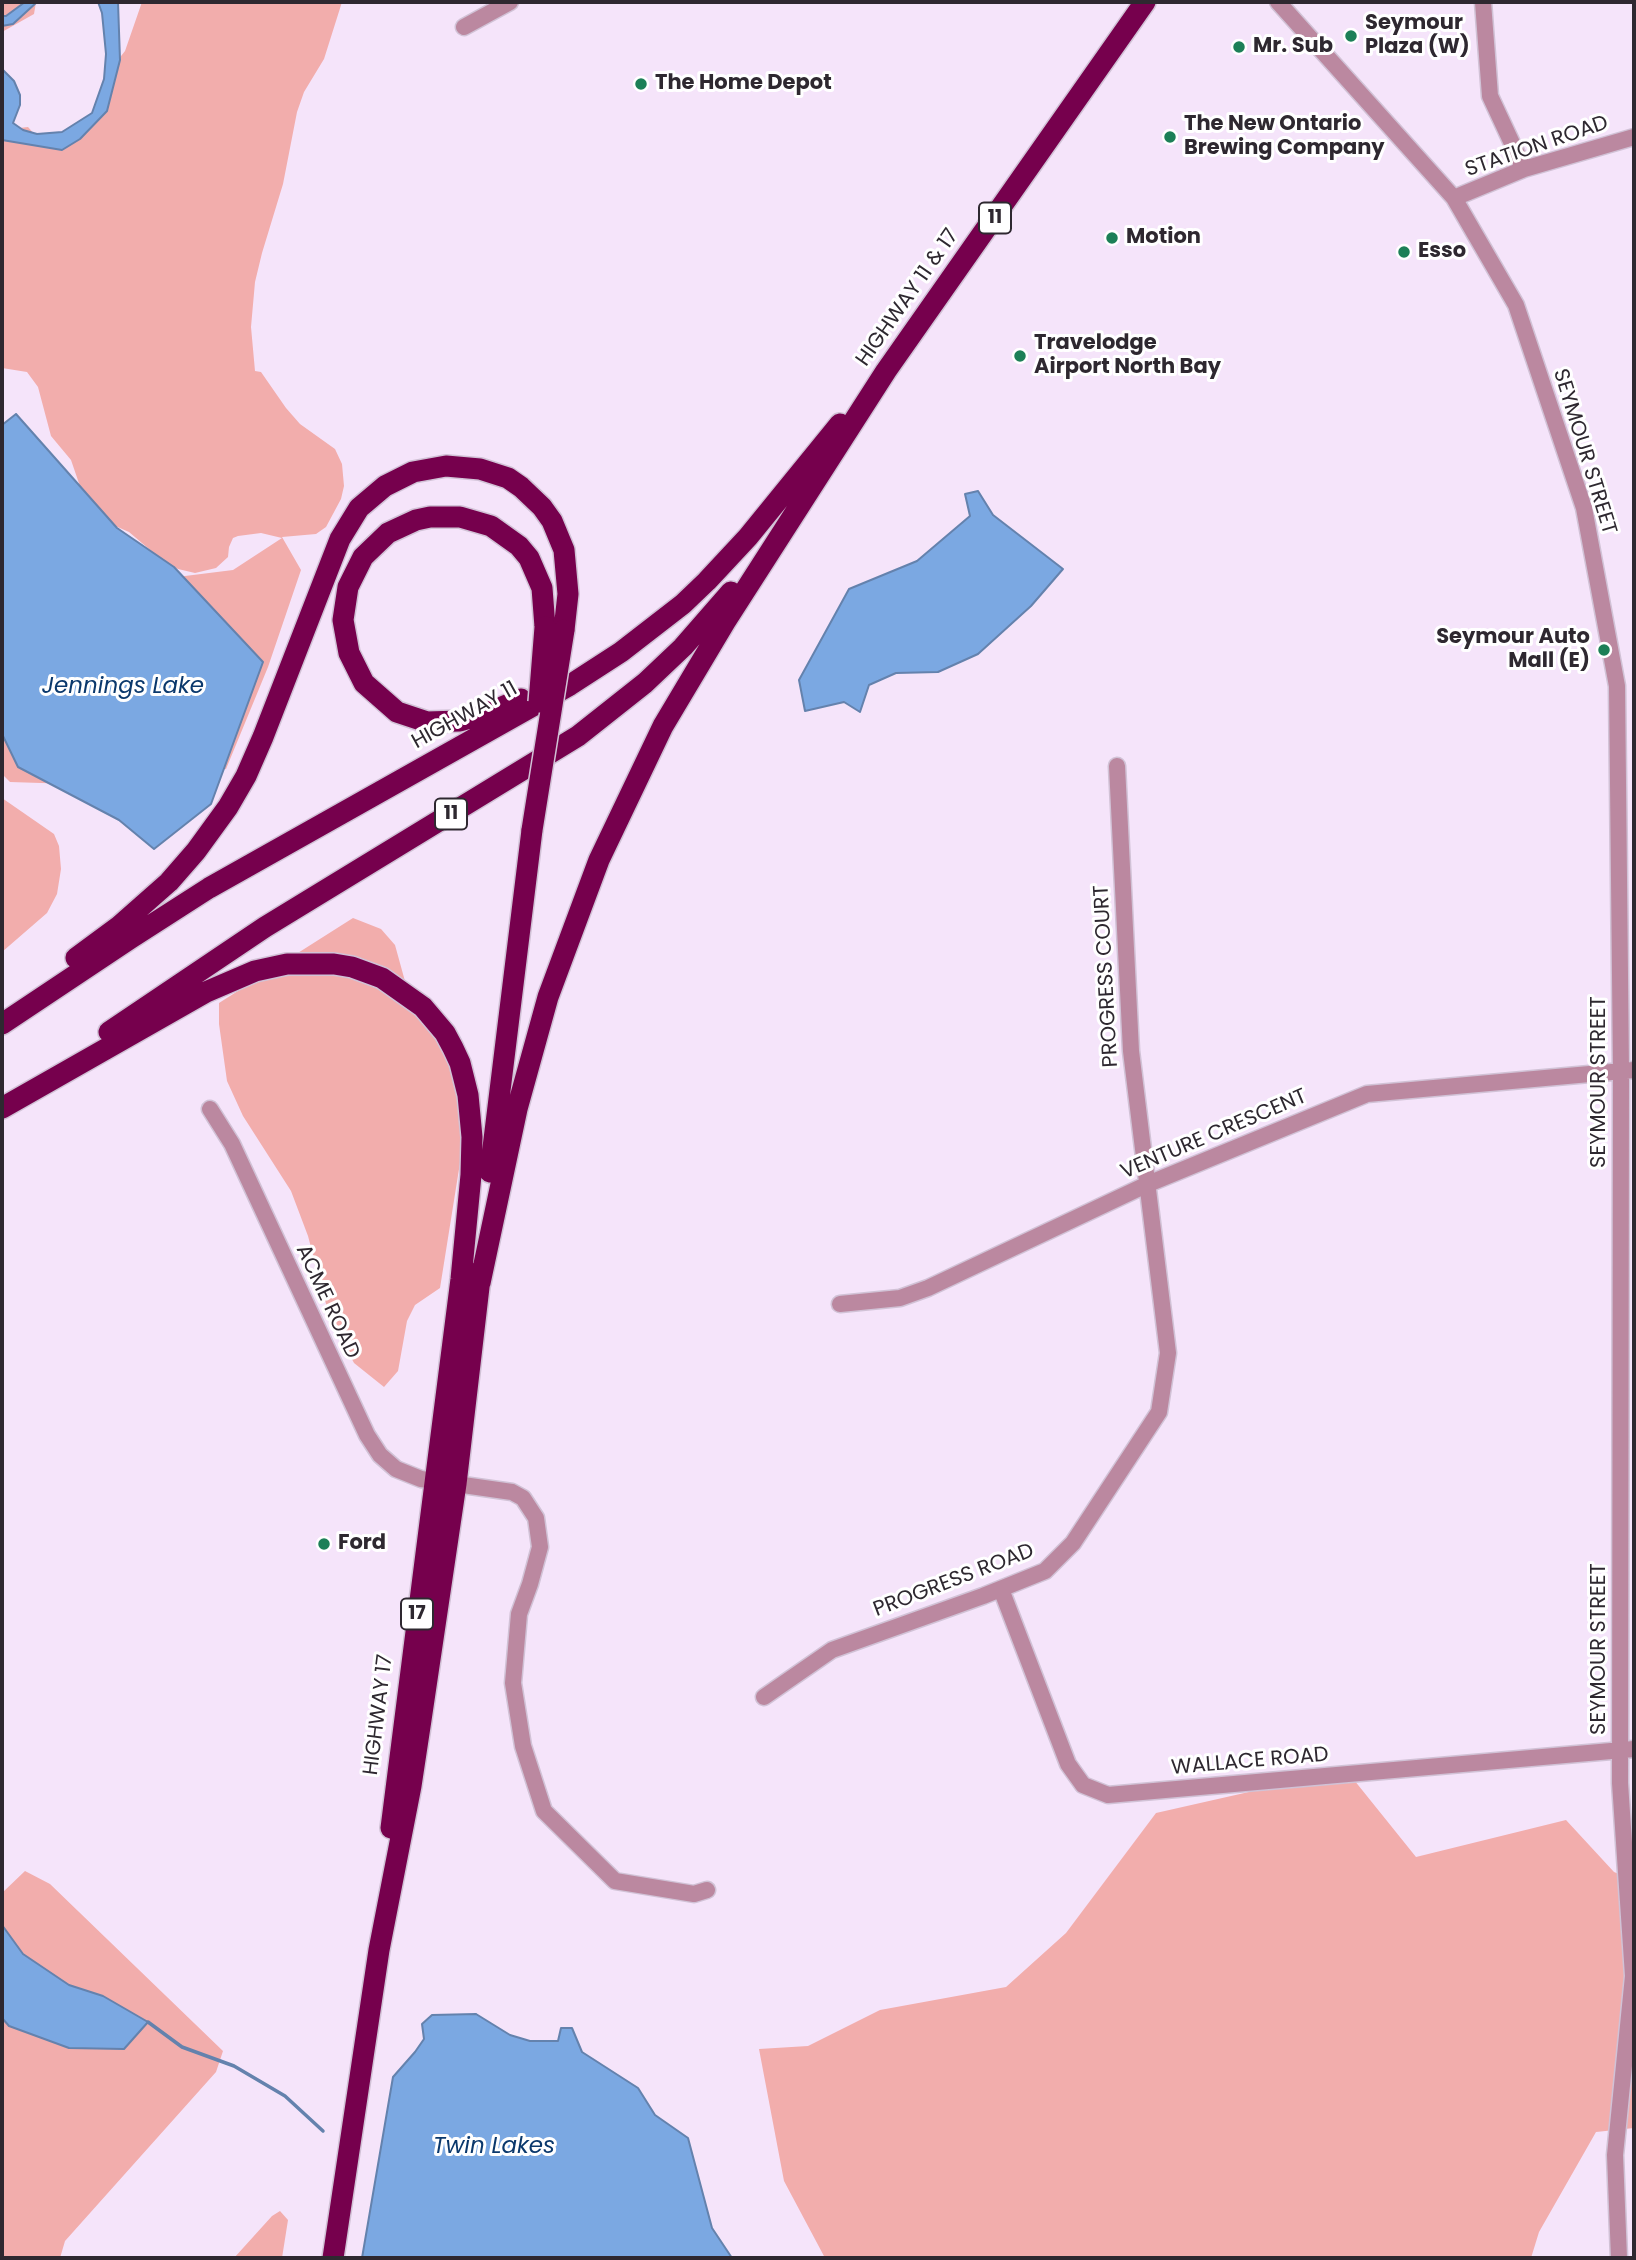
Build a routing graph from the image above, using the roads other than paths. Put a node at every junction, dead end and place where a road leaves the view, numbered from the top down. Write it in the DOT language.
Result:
graph roads {
  1 [pos="510,2"];
  2 [pos="1145,2"];
  3 [pos="1278,2"];
  4 [pos="1483,2"];
  5 [pos="464,27"];
  6 [pos="1634,137"];
  7 [pos="1524,169"];
  8 [pos="1454,198"];
  9 [pos="829,448"];
  10 [pos="682,604"];
  11 [pos="555,628"];
  12 [pos="1117,766"];
  13 [pos="2,1012"];
  14 [pos="2,1024"];
  15 [pos="1628,1071"];
  16 [pos="2,1102"];
  17 [pos="2,1108"];
  18 [pos="210,1109"];
  19 [pos="1148,1184"];
  20 [pos="471,1281"];
  21 [pos="840,1304"];
  22 [pos="446,1483"];
  23 [pos="1001,1589"];
  24 [pos="764,1697"];
  25 [pos="1628,1749"];
  26 [pos="707,1890"];
  27 [pos="333,2258"];
  28 [pos="1619,2258"];
  1 -- 5 [label="street"];
  2 -- 9 [label="highway, HIGHWAY 11 & 17 / 11"];
  3 -- 8 [label="street, SEYMOUR STREET"];
  4 -- 7 [label="street"];
  6 -- 7 [label="street, STATION ROAD"];
  7 -- 8 [label="street, STATION ROAD"];
  8 -- 15 [label="street, SEYMOUR STREET"];
  9 -- 10 [label="highway, HIGHWAY 11 / 11"];
  9 -- 16 [label="highway, 11"];
  9 -- 20 [label="highway"];
  10 -- 11 [label="highway"];
  10 -- 14 [label="highway, HIGHWAY 11 / 11"];
  11 -- 13 [label="highway"];
  11 -- 20 [label="highway, bridge"];
  12 -- 19 [label="street, PROGRESS COURT"];
  15 -- 19 [label="street, VENTURE CRESCENT"];
  15 -- 25 [label="street, SEYMOUR STREET"];
  17 -- 20 [label="highway"];
  18 -- 22 [label="street, ACME ROAD"];
  19 -- 21 [label="street, VENTURE CRESCENT"];
  19 -- 23 [label="street, PROGRESS ROAD"];
  20 -- 22 [label="highway, HIGHWAY 17 / 17"];
  22 -- 26 [label="street"];
  22 -- 27 [label="highway, HIGHWAY 17 / 17"];
  23 -- 24 [label="street, PROGRESS ROAD"];
  23 -- 25 [label="street, WALLACE ROAD"];
  25 -- 28 [label="street, SEYMOUR STREET"];
}
